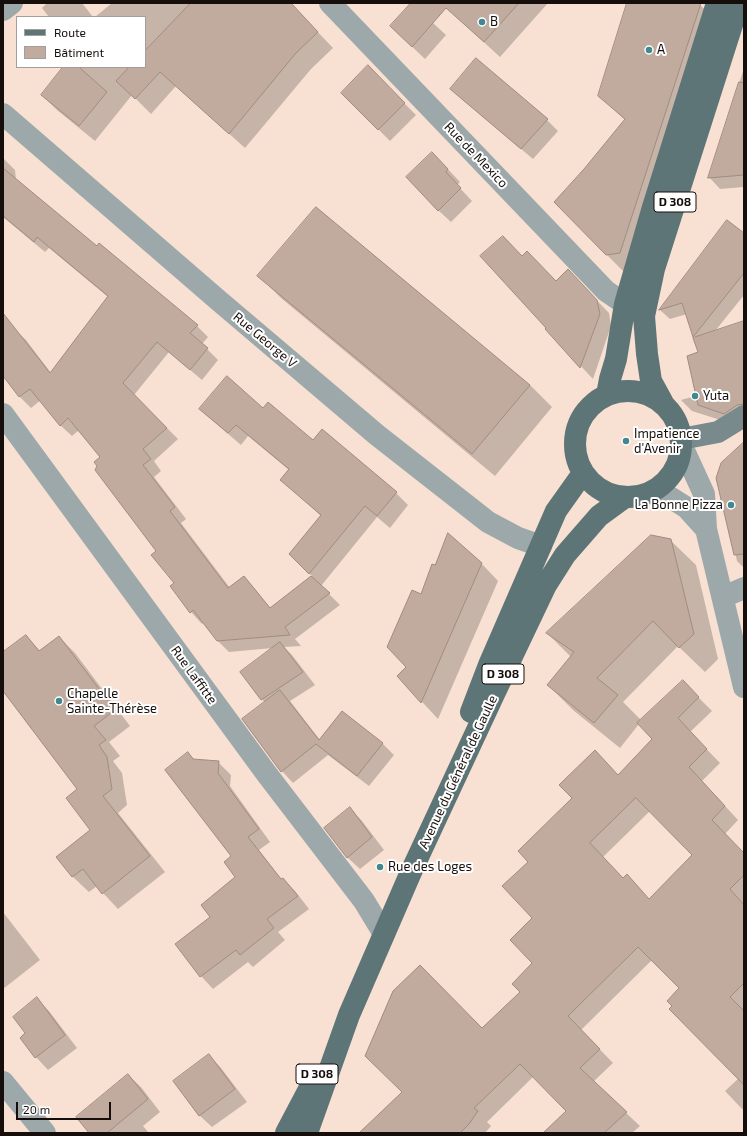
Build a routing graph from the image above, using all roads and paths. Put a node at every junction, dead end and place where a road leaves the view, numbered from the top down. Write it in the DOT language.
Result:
graph roads {
  1 [pos="12,3"];
  2 [pos="330,3"];
  3 [pos="717,3"];
  4 [pos="739,3"];
  5 [pos="3,10"];
  6 [pos="3,114"];
  7 [pos="625,304"];
  8 [pos="607,395"];
  9 [pos="663,403"];
  10 [pos="3,414"];
  11 [pos="744,416"];
  12 [pos="681,443"];
  13 [pos="583,473"];
  14 [pos="649,493"];
  15 [pos="625,497"];
  16 [pos="706,529"];
  17 [pos="541,546"];
  18 [pos="744,588"];
  19 [pos="723,597"];
  20 [pos="744,687"];
  21 [pos="411,872"];
  22 [pos="384,934"];
  23 [pos="349,1015"];
  24 [pos="3,1082"];
  25 [pos="45,1133"];
  26 [pos="286,1133"];
  27 [pos="307,1133"];
  1 -- 5 [label="street"];
  2 -- 7 [label="street, Rue de Mexico"];
  3 -- 7 [label="main road, D 308"];
  4 -- 9 [label="main road, D 308"];
  6 -- 17 [label="street, Rue George V"];
  7 -- 8 [label="main road, D 308"];
  8 -- 9 [label="main road"];
  8 -- 13 [label="main road"];
  9 -- 12 [label="main road"];
  10 -- 22 [label="street, Rue Laffitte"];
  11 -- 12 [label="main road"];
  12 -- 14 [label="main road"];
  12 -- 16 [label="street"];
  13 -- 15 [label="main road"];
  13 -- 17 [label="main road, Avenue du Général de Gaulle / D 308"];
  14 -- 15 [label="main road"];
  14 -- 16 [label="street"];
  15 -- 21 [label="main road, Avenue du Général de Gaulle / D 308"];
  16 -- 19 [label="street"];
  17 -- 21 [label="main road, Avenue du Général de Gaulle / D 308"];
  18 -- 19 [label="street"];
  19 -- 20 [label="street"];
  21 -- 22 [label="main road, Avenue du Général de Gaulle / D 308"];
  22 -- 23 [label="main road, Avenue du Général de Gaulle / D 308"];
  23 -- 26 [label="main road, Avenue du Général de Gaulle / D 308"];
  23 -- 27 [label="main road, Avenue du Général de Gaulle / D 308"];
  24 -- 25 [label="street"];
}
